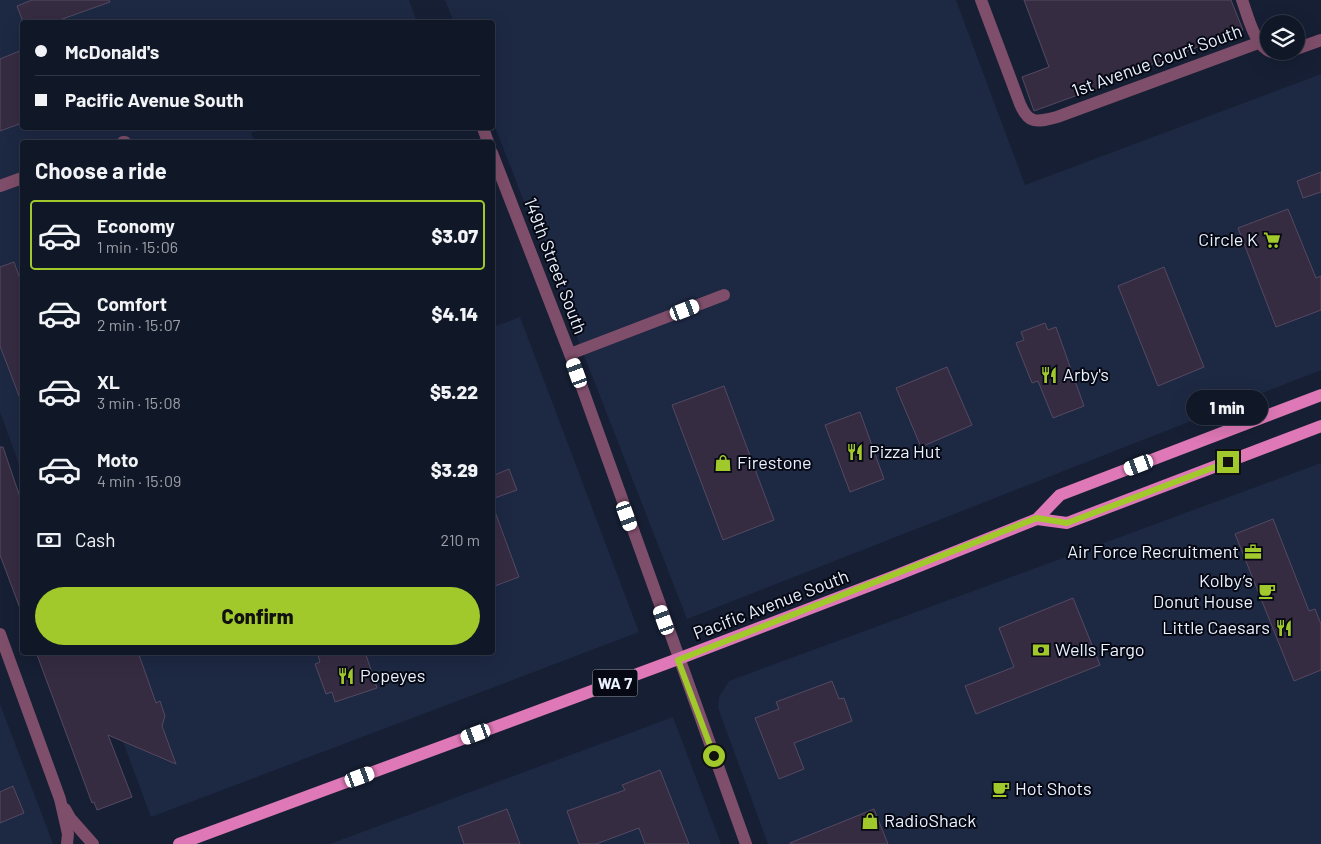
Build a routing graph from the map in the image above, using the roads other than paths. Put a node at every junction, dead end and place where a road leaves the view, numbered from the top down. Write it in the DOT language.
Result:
graph roads {
  1 [pos="982,0"];
  2 [pos="1242,0"];
  3 [pos="1321,40"];
  4 [pos="1258,42"];
  5 [pos="1260,44"];
  6 [pos="1305,46"];
  7 [pos="495,161"];
  8 [pos="20,179"];
  9 [pos="0,186"];
  10 [pos="724,295"];
  11 [pos="570,354"];
  12 [pos="1321,395"];
  13 [pos="1321,426"];
  14 [pos="1037,518"];
  15 [pos="0,634"];
  16 [pos="678,660"];
  17 [pos="60,799"];
  18 [pos="67,844"];
  19 [pos="93,844"];
  20 [pos="179,844"];
  21 [pos="746,844"];
  1 -- 4 [label="street, 1st Avenue Court South"];
  2 -- 4 [label="street"];
  3 -- 6 [label="street"];
  4 -- 5 [label="street, 1st Avenue Court South"];
  7 -- 11 [label="street, 149th Street South"];
  8 -- 9 [label="street"];
  10 -- 11 [label="street"];
  11 -- 16 [label="street, 149th Street South"];
  12 -- 14 [label="main road, Pacific Avenue South / WA 7"];
  13 -- 14 [label="main road"];
  14 -- 16 [label="main road, Pacific Avenue South / WA 7"];
  15 -- 17 [label="street"];
  16 -- 20 [label="main road, Pacific Avenue South / WA 7"];
  16 -- 21 [label="street, 149th Street South"];
  17 -- 18 [label="street"];
  17 -- 19 [label="street"];
}
